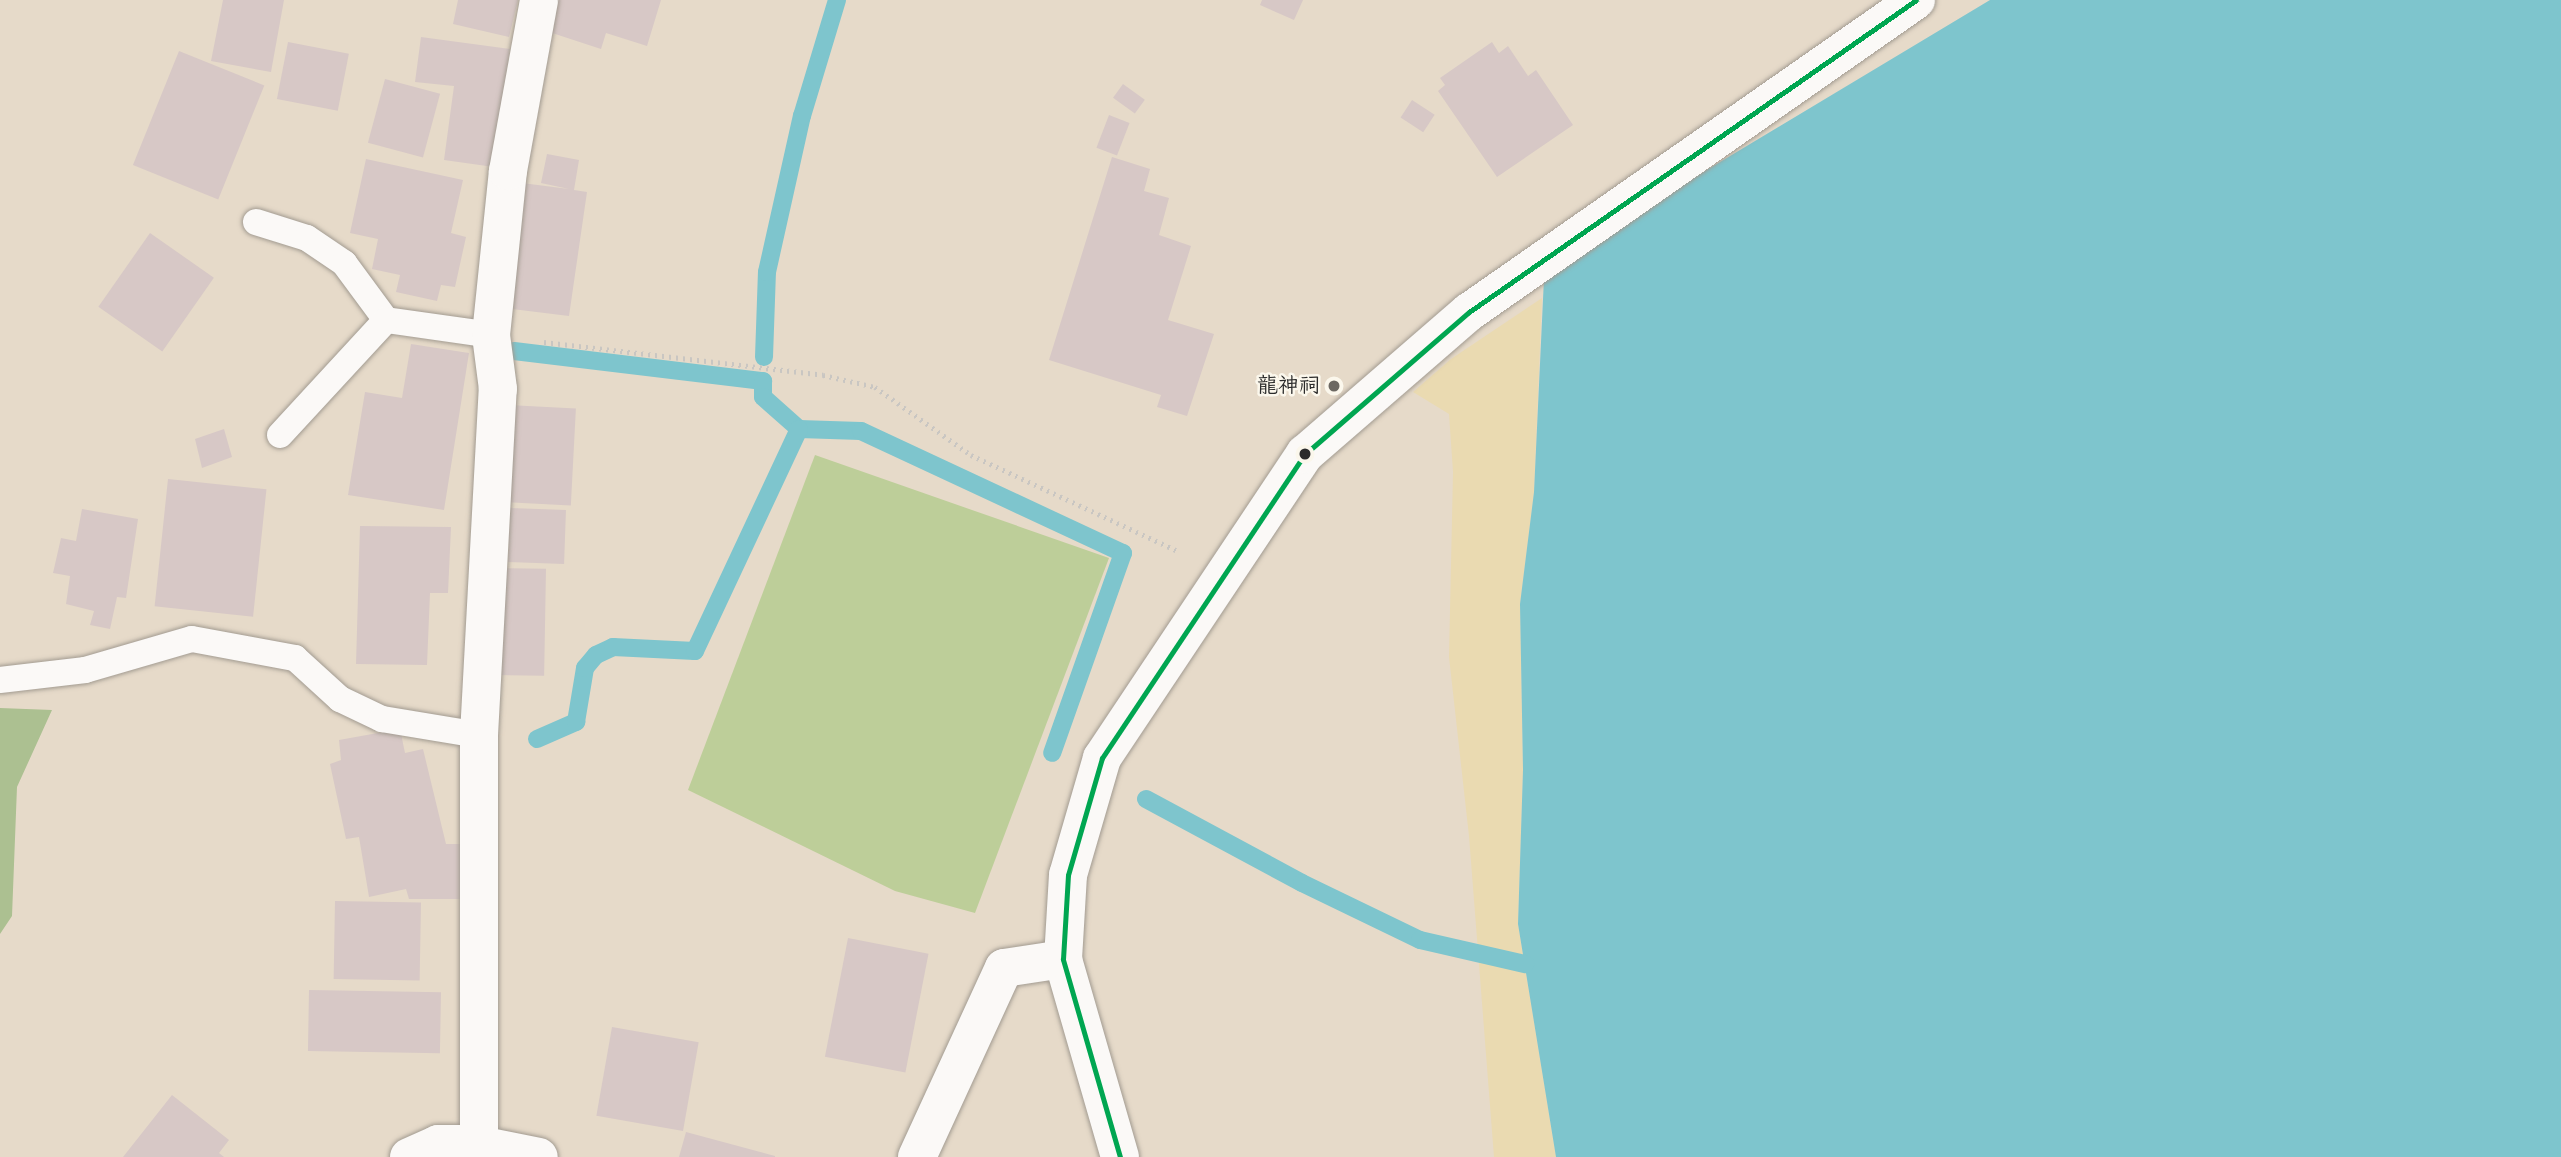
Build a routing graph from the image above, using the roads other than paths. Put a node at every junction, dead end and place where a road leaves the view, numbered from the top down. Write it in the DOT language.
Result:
graph roads {
  1 [pos="539,0"];
  2 [pos="1916,0"];
  3 [pos="256,222"];
  4 [pos="386,320"];
  5 [pos="491,335"];
  6 [pos="280,435"];
  7 [pos="0,680"];
  8 [pos="479,735"];
  9 [pos="1063,959"];
  10 [pos="477,1150"];
  11 [pos="409,1157"];
  12 [pos="539,1157"];
  13 [pos="917,1157"];
  14 [pos="1120,1157"];
  1 -- 5 [label="street"];
  2 -- 9 [label="street"];
  3 -- 4 [label="lane"];
  4 -- 5 [label="lane"];
  4 -- 6 [label="lane"];
  5 -- 8 [label="street"];
  7 -- 8 [label="lane"];
  8 -- 10 [label="street"];
  9 -- 13 [label="street"];
  9 -- 14 [label="street"];
  10 -- 11 [label="street"];
  10 -- 12 [label="street"];
}
